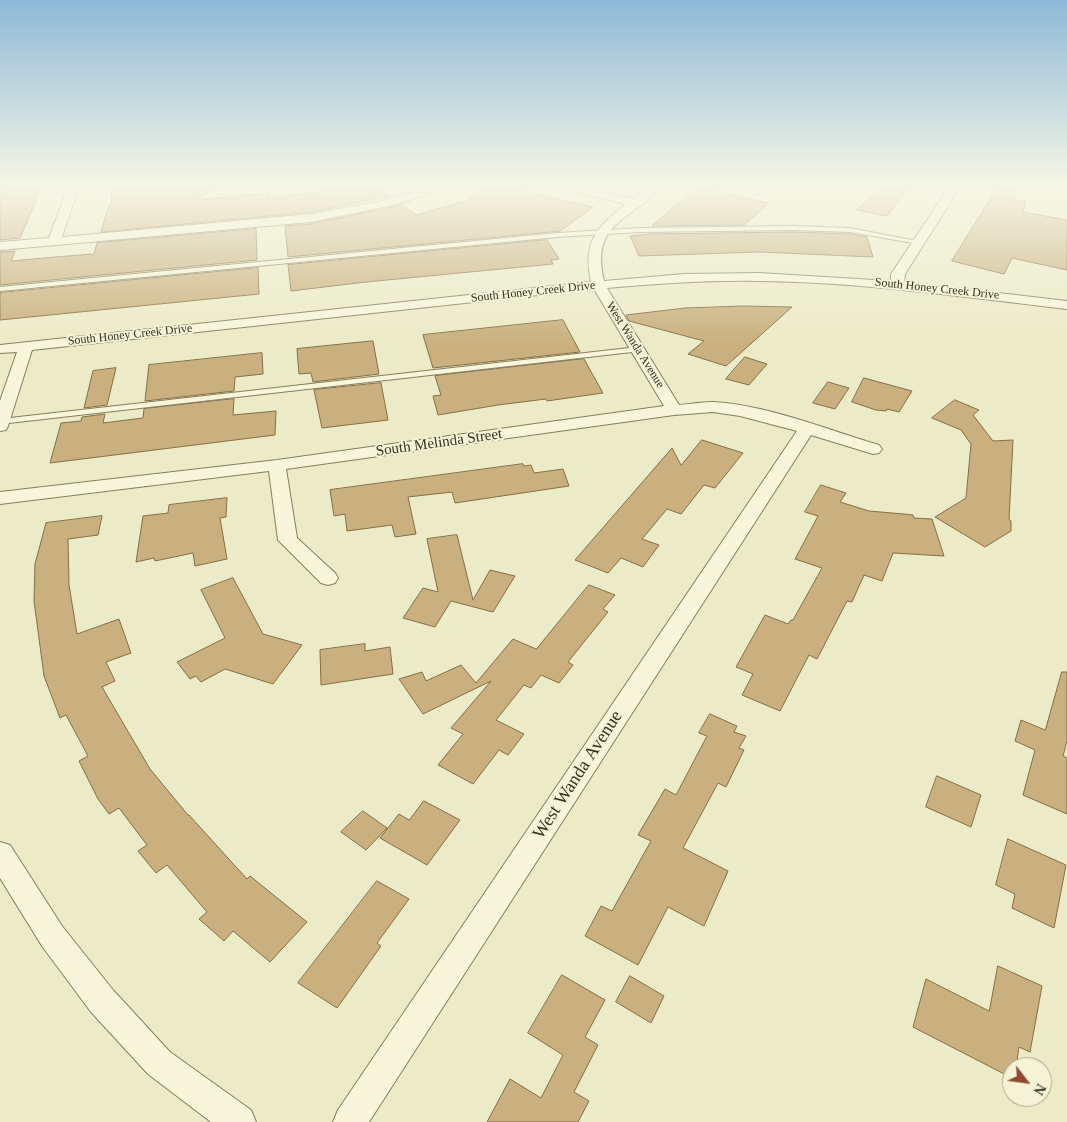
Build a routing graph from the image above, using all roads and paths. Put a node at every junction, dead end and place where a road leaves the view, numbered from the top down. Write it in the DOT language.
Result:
graph roads {
  1 [pos="72,239"];
  2 [pos="523,239"];
  3 [pos="598,239"];
  4 [pos="904,239"];
  5 [pos="921,239"];
  6 [pos="54,241"];
  7 [pos="919,242"];
  8 [pos="0,246"];
  9 [pos="598,285"];
  10 [pos="897,285"];
  11 [pos="0,289"];
  12 [pos="1067,305"];
  13 [pos="26,346"];
  14 [pos="0,349"];
  15 [pos="638,349"];
  16 [pos="674,410"];
  17 [pos="1,424"];
  18 [pos="807,429"];
  19 [pos="873,449"];
  20 [pos="277,465"];
  21 [pos="0,498"];
  22 [pos="328,578"];
  23 [pos="0,854"];
  24 [pos="240,1122"];
  25 [pos="350,1122"];
  1 -- 6 [label="street"];
  2 -- 11 [label="lane"];
  3 -- 9 [label="street, West Wanda Avenue"];
  4 -- 7 [label="lane"];
  5 -- 7 [label="street"];
  6 -- 8 [label="street"];
  7 -- 10 [label="street"];
  9 -- 10 [label="street, South Honey Creek Drive"];
  9 -- 13 [label="street, South Honey Creek Drive"];
  9 -- 15 [label="street, West Wanda Avenue"];
  10 -- 12 [label="street, South Honey Creek Drive"];
  13 -- 14 [label="street, South Honey Creek Drive"];
  13 -- 17 [label="street"];
  15 -- 16 [label="street, West Wanda Avenue"];
  15 -- 17 [label="lane"];
  16 -- 18 [label="street, South Melinda Street"];
  16 -- 20 [label="street, South Melinda Street"];
  18 -- 19 [label="street, South Melinda Street"];
  18 -- 25 [label="street, West Wanda Avenue"];
  20 -- 21 [label="street, South Melinda Street"];
  20 -- 22 [label="street"];
  23 -- 24 [label="street"];
}
